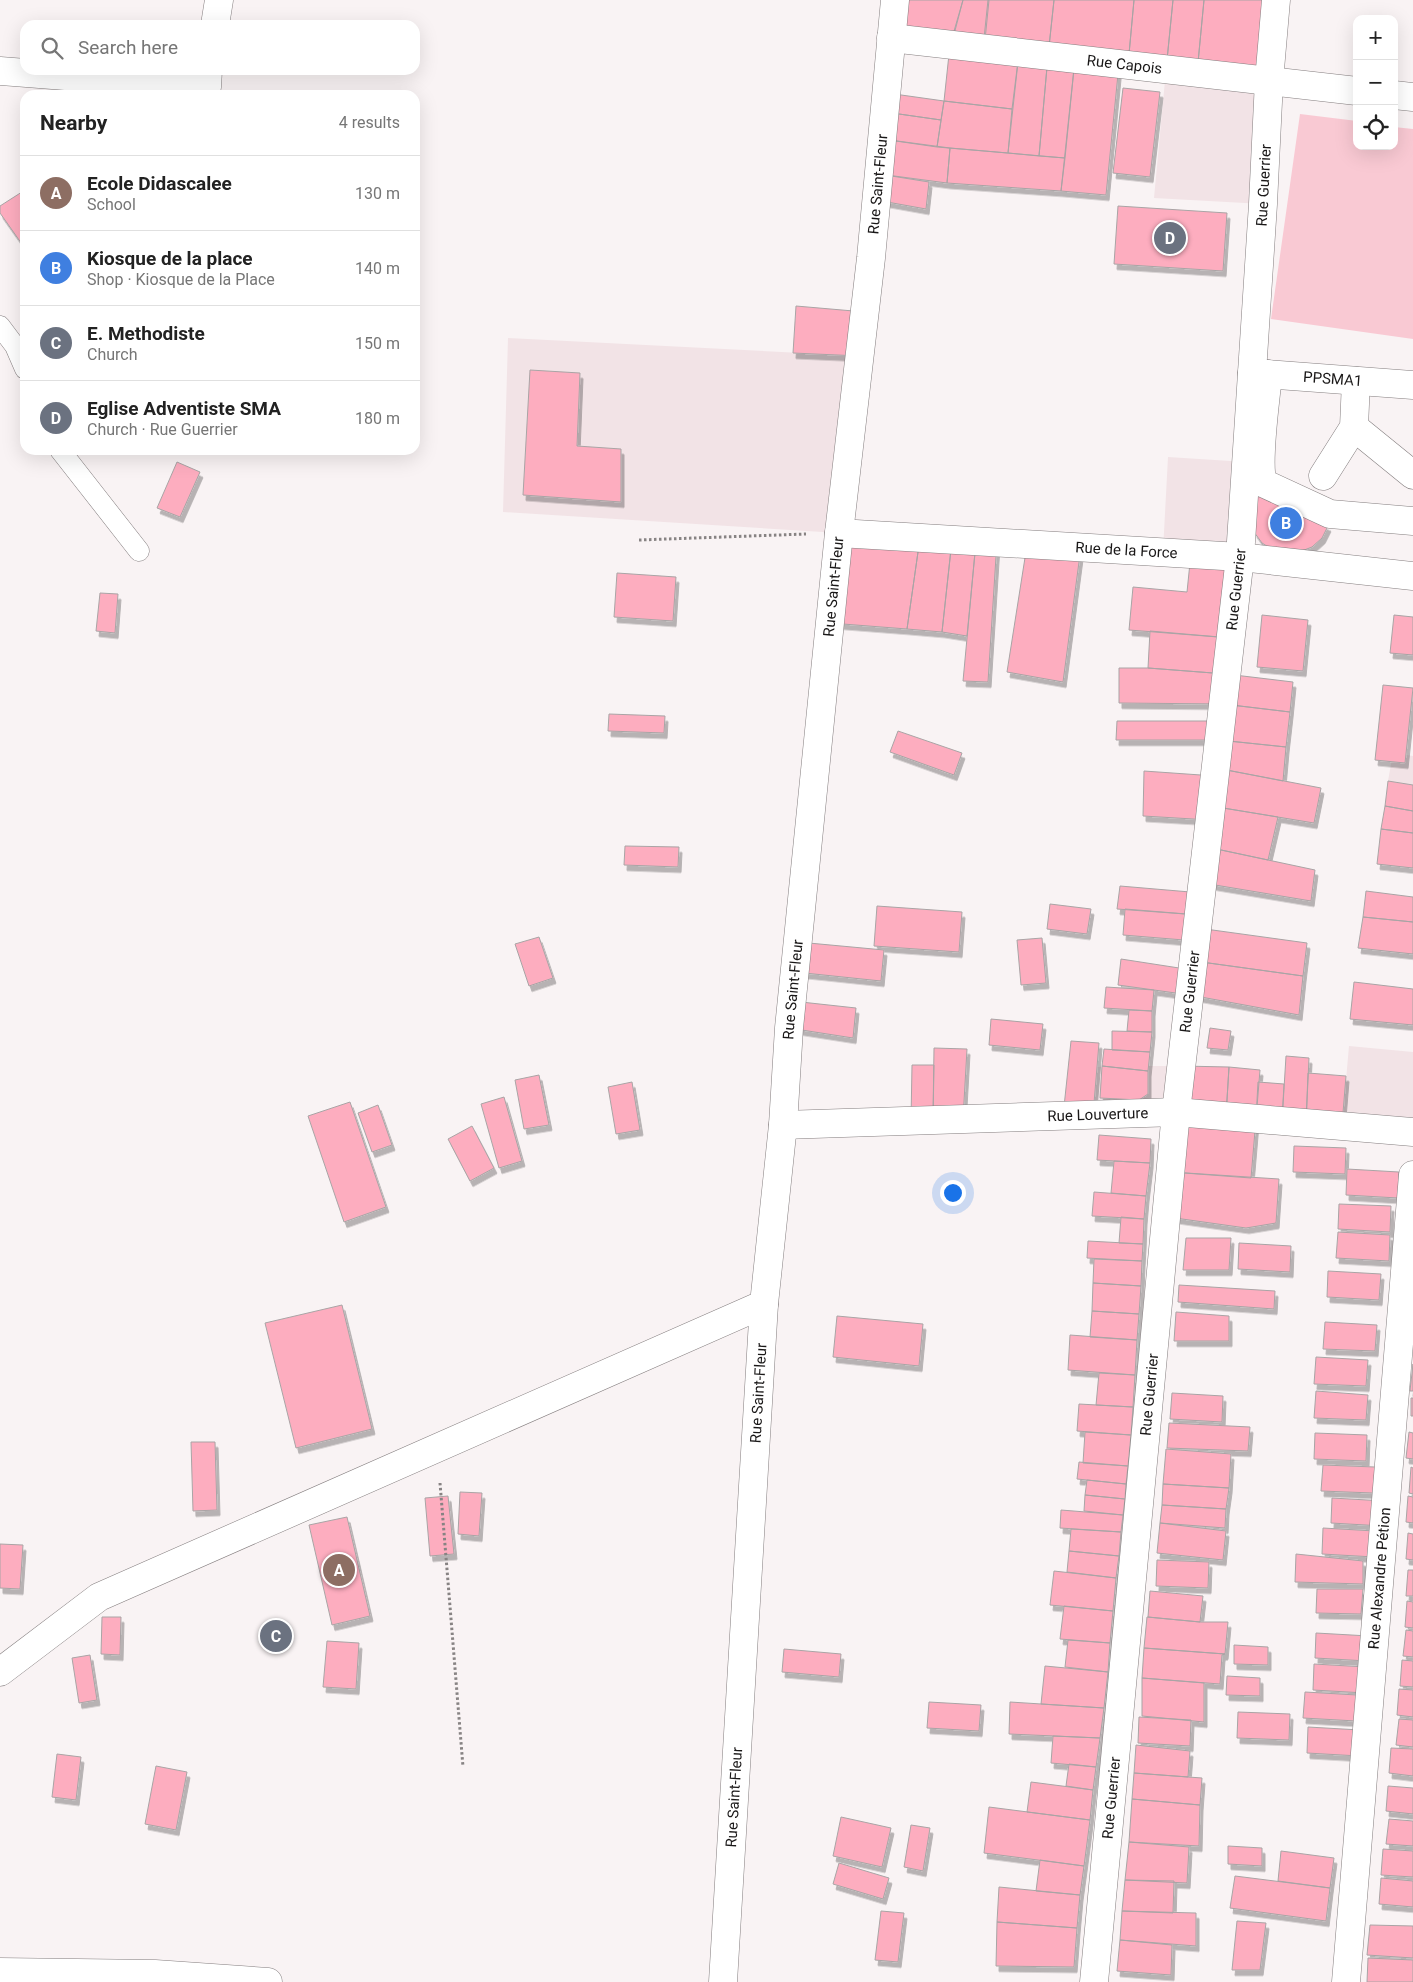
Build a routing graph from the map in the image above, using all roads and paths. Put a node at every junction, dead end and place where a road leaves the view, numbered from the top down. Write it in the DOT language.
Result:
graph roads {
  1 [pos="219,0"];
  2 [pos="895,0"];
  3 [pos="1276,0"];
  4 [pos="216,20"];
  5 [pos="891,38"];
  6 [pos="0,71"];
  7 [pos="20,73"];
  8 [pos="52,75"];
  9 [pos="207,75"];
  10 [pos="1269,81"];
  11 [pos="1353,91"];
  12 [pos="1398,95"];
  13 [pos="1413,97"];
  14 [pos="0,326"];
  15 [pos="20,357"];
  16 [pos="1260,374"];
  17 [pos="1356,381"];
  18 [pos="1413,384"];
  19 [pos="1354,427"];
  20 [pos="64,455"];
  21 [pos="1413,474"];
  22 [pos="1323,476"];
  23 [pos="1413,521"];
  24 [pos="839,533"];
  25 [pos="639,540"];
  26 [pos="138,551"];
  27 [pos="1240,557"];
  28 [pos="1413,576"];
  29 [pos="1176,1112"];
  30 [pos="783,1125"];
  31 [pos="1413,1132"];
  32 [pos="1413,1175"];
  33 [pos="764,1304"];
  34 [pos="437,1448"];
  35 [pos="0,1672"];
  36 [pos="463,1767"];
  37 [pos="0,1972"];
  38 [pos="154,1978"];
  39 [pos="268,1982"];
  40 [pos="723,1982"];
  41 [pos="1094,1982"];
  42 [pos="1346,1982"];
  1 -- 4 [label="street"];
  2 -- 5 [label="street, Rue Saint-Fleur"];
  3 -- 10 [label="street, Rue Guerrier"];
  5 -- 10 [label="street, Rue Capois"];
  5 -- 24 [label="street, Rue Saint-Fleur"];
  6 -- 7 [label="street"];
  8 -- 9 [label="street"];
  10 -- 11 [label="street, Rue Capois"];
  10 -- 16 [label="street, Rue Guerrier"];
  12 -- 13 [label="street"];
  14 -- 15 [label="lane"];
  16 -- 17 [label="street, PPSMA1"];
  16 -- 23 [label="street"];
  16 -- 27 [label="street, Rue Guerrier"];
  17 -- 18 [label="street, PPSMA1"];
  17 -- 19 [label="street"];
  19 -- 21 [label="street"];
  19 -- 22 [label="street"];
  20 -- 26 [label="lane"];
  24 -- 25 [label="path"];
  24 -- 27 [label="street, Rue de la Force"];
  24 -- 30 [label="street, Rue Saint-Fleur"];
  27 -- 28 [label="street, Rue de la Force"];
  27 -- 29 [label="street, Rue Guerrier"];
  29 -- 30 [label="street, Rue Louverture"];
  29 -- 31 [label="street, Rue Louverture"];
  29 -- 41 [label="street, Rue Guerrier"];
  30 -- 33 [label="street, Rue Saint-Fleur"];
  32 -- 42 [label="street, Rue Alexandre Pétion"];
  33 -- 34 [label="street"];
  33 -- 40 [label="street, Rue Saint-Fleur"];
  34 -- 35 [label="street"];
  34 -- 36 [label="path"];
  37 -- 38 [label="street"];
  38 -- 39 [label="street"];
}
